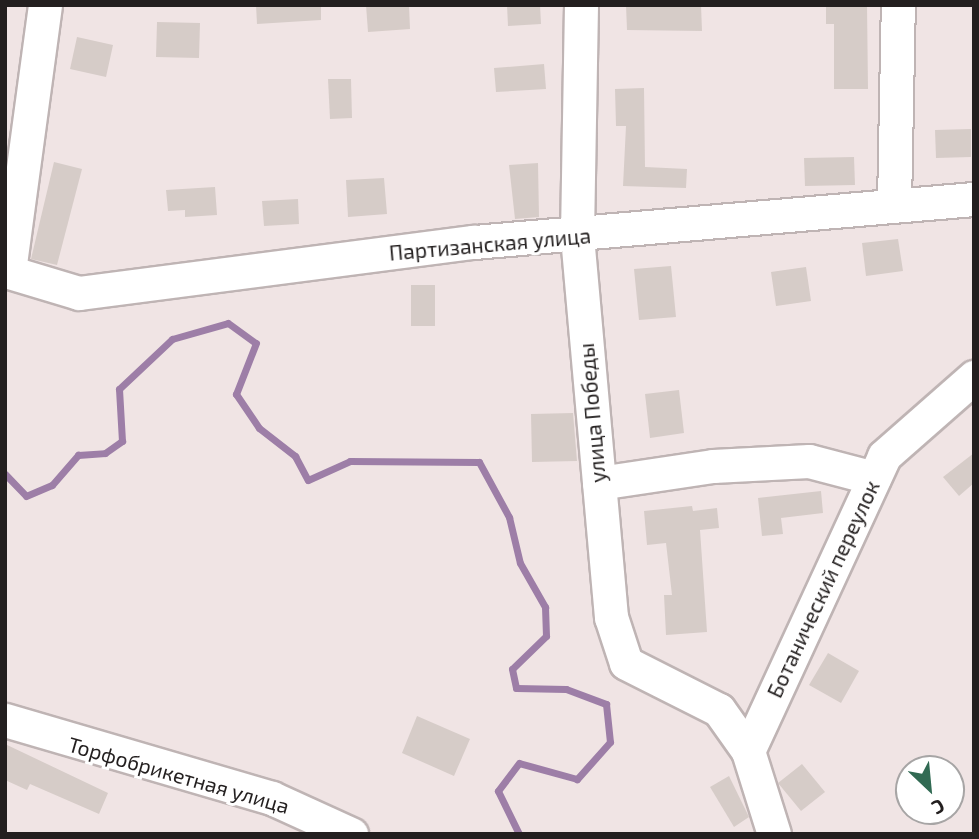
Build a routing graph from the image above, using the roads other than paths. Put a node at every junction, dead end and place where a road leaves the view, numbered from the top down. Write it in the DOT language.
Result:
graph roads {
  1 [pos="45,5"];
  2 [pos="581,5"];
  3 [pos="898,5"];
  4 [pos="974,200"];
  5 [pos="894,205"];
  6 [pos="576,236"];
  7 [pos="974,377"];
  8 [pos="874,478"];
  9 [pos="599,483"];
  10 [pos="5,720"];
  11 [pos="748,751"];
  12 [pos="351,834"];
  13 [pos="774,834"];
  1 -- 6 [label="street, Партизанская улица"];
  2 -- 6 [label="street, улица Победы"];
  3 -- 5 [label="street"];
  4 -- 5 [label="street, Партизанская улица"];
  5 -- 6 [label="street, Партизанская улица"];
  6 -- 9 [label="street, улица Победы"];
  7 -- 8 [label="street, Ботанический переулок"];
  8 -- 9 [label="street"];
  8 -- 11 [label="street, Ботанический переулок"];
  9 -- 11 [label="street, улица Победы"];
  10 -- 12 [label="street, Торфобрикетная улица"];
  11 -- 13 [label="street"];
}
